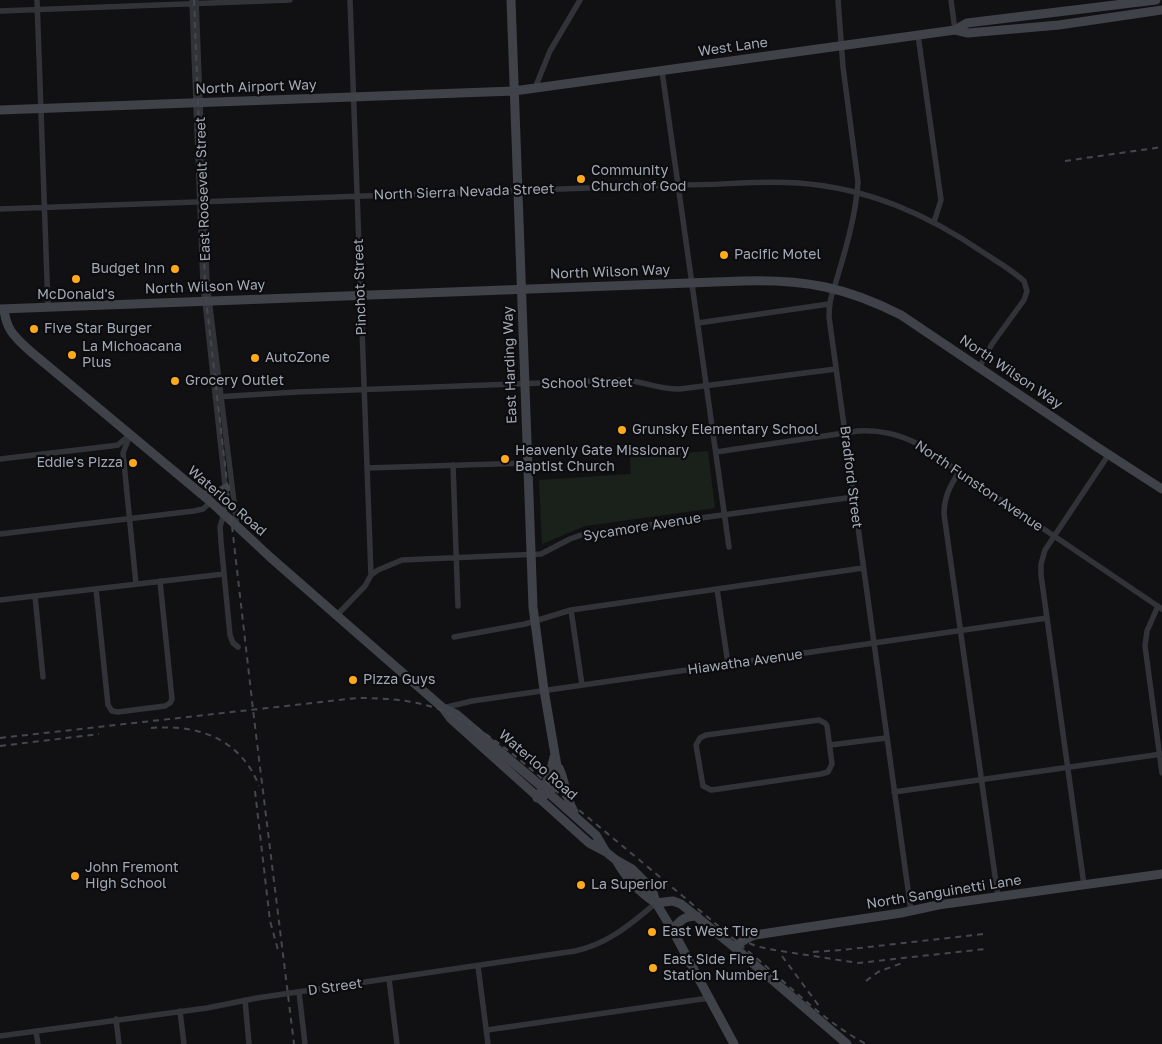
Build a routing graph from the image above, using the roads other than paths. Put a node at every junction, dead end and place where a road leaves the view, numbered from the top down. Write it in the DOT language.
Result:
graph roads {
  1 [pos="37,0"];
  2 [pos="290,0"];
  3 [pos="350,0"];
  4 [pos="511,0"];
  5 [pos="580,0"];
  6 [pos="838,0"];
  7 [pos="951,0"];
  8 [pos="1156,0"];
  9 [pos="194,2"];
  10 [pos="38,10"];
  11 [pos="1080,10"];
  12 [pos="1162,10"];
  13 [pos="0,11"];
  14 [pos="1064,11"];
  15 [pos="1057,25"];
  16 [pos="1012,29"];
  17 [pos="955,30"];
  18 [pos="918,35"];
  19 [pos="841,46"];
  20 [pos="662,71"];
  21 [pos="535,88"];
  22 [pos="514,91"];
  23 [pos="353,97"];
  24 [pos="198,103"];
  25 [pos="41,109"];
  26 [pos="0,110"];
  27 [pos="679,185"];
  28 [pos="517,190"];
  29 [pos="857,193"];
  30 [pos="357,196"];
  31 [pos="202,201"];
  32 [pos="44,207"];
  33 [pos="0,209"];
  34 [pos="934,222"];
  35 [pos="692,282"];
  36 [pos="833,288"];
  37 [pos="521,289"];
  38 [pos="361,295"];
  39 [pos="207,300"];
  40 [pos="829,304"];
  41 [pos="48,306"];
  42 [pos="2,309"];
  43 [pos="698,323"];
  44 [pos="0,330"];
  45 [pos="11,333"];
  46 [pos="980,368"];
  47 [pos="836,369"];
  48 [pos="525,384"];
  49 [pos="706,386"];
  50 [pos="364,390"];
  51 [pos="219,396"];
  52 [pos="846,433"];
  53 [pos="130,435"];
  54 [pos="716,452"];
  55 [pos="1109,454"];
  56 [pos="0,459"];
  57 [pos="528,463"];
  58 [pos="453,465"];
  59 [pos="367,468"];
  60 [pos="959,472"];
  61 [pos="226,488"];
  62 [pos="1162,488"];
  63 [pos="201,494"];
  64 [pos="854,497"];
  65 [pos="211,502"];
  66 [pos="224,514"];
  67 [pos="724,514"];
  68 [pos="129,519"];
  69 [pos="238,527"];
  70 [pos="0,534"];
  71 [pos="1054,536"];
  72 [pos="729,547"];
  73 [pos="531,554"];
  74 [pos="456,557"];
  75 [pos="863,568"];
  76 [pos="224,574"];
  77 [pos="371,575"];
  78 [pos="160,582"];
  79 [pos="136,584"];
  80 [pos="96,589"];
  81 [pos="717,589"];
  82 [pos="35,596"];
  83 [pos="0,600"];
  84 [pos="458,606"];
  85 [pos="1160,607"];
  86 [pos="571,610"];
  87 [pos="336,616"];
  88 [pos="1047,618"];
  89 [pos="534,620"];
  90 [pos="960,631"];
  91 [pos="454,636"];
  92 [pos="874,643"];
  93 [pos="238,647"];
  94 [pos="728,664"];
  95 [pos="43,678"];
  96 [pos="582,685"];
  97 [pos="544,690"];
  98 [pos="443,708"];
  99 [pos="886,738"];
  100 [pos="830,745"];
  101 [pos="1161,755"];
  102 [pos="556,761"];
  103 [pos="1068,767"];
  104 [pos="1162,773"];
  105 [pos="981,779"];
  106 [pos="545,790"];
  107 [pos="894,792"];
  108 [pos="537,798"];
  109 [pos="580,820"];
  110 [pos="606,852"];
  111 [pos="1162,874"];
  112 [pos="1084,885"];
  113 [pos="998,897"];
  114 [pos="656,903"];
  115 [pos="911,911"];
  116 [pos="697,916"];
  117 [pos="673,931"];
  118 [pos="734,947"];
  119 [pos="478,966"];
  120 [pos="389,979"];
  121 [pos="299,992"];
  122 [pos="709,998"];
  123 [pos="245,1000"];
  124 [pos="180,1011"];
  125 [pos="116,1020"];
  126 [pos="487,1030"];
  127 [pos="36,1031"];
  128 [pos="0,1036"];
  129 [pos="38,1044"];
  130 [pos="119,1044"];
  131 [pos="184,1044"];
  132 [pos="249,1044"];
  133 [pos="305,1044"];
  134 [pos="397,1044"];
  135 [pos="488,1044"];
  136 [pos="734,1044"];
  137 [pos="847,1044"];
  1 -- 10 [label="street"];
  2 -- 9 [label="street"];
  3 -- 23 [label="street, Pinchot Street"];
  4 -- 22 [label="main road, East Harding Way"];
  5 -- 21 [label="street"];
  6 -- 19 [label="street, Bradford Street"];
  7 -- 17 [label="street"];
  8 -- 11 [label="main road, West Lane"];
  9 -- 10 [label="street"];
  9 -- 24 [label="street, East Roosevelt Street"];
  10 -- 13 [label="street"];
  10 -- 25 [label="street"];
  11 -- 14 [label="main road, West Lane"];
  11 -- 15 [label="main road"];
  12 -- 15 [label="main road, West Lane"];
  14 -- 16 [label="main road"];
  14 -- 17 [label="main road, West Lane"];
  15 -- 16 [label="main road, West Lane"];
  16 -- 17 [label="main road, West Lane"];
  17 -- 18 [label="main road, West Lane"];
  18 -- 19 [label="main road, West Lane"];
  18 -- 34 [label="street"];
  19 -- 20 [label="main road, West Lane"];
  19 -- 29 [label="street, Bradford Street"];
  20 -- 21 [label="main road, West Lane"];
  20 -- 27 [label="street"];
  21 -- 22 [label="main road, West Lane"];
  22 -- 23 [label="main road, North Airport Way"];
  22 -- 28 [label="main road, East Harding Way"];
  23 -- 24 [label="main road, North Airport Way"];
  23 -- 30 [label="street, Pinchot Street"];
  24 -- 25 [label="main road, North Airport Way"];
  24 -- 31 [label="street, East Roosevelt Street"];
  25 -- 26 [label="main road, North Airport Way"];
  25 -- 32 [label="street"];
  27 -- 28 [label="street, North Sierra Nevada Street"];
  27 -- 29 [label="street, North Sierra Nevada Street"];
  27 -- 35 [label="street"];
  28 -- 30 [label="street, North Sierra Nevada Street"];
  28 -- 37 [label="main road, East Harding Way"];
  29 -- 34 [label="street, North Sierra Nevada Street"];
  29 -- 36 [label="street, Bradford Street"];
  30 -- 31 [label="street, North Sierra Nevada Street"];
  30 -- 38 [label="street, Pinchot Street"];
  31 -- 32 [label="street, North Sierra Nevada Street"];
  31 -- 39 [label="street, East Roosevelt Street"];
  32 -- 33 [label="street, North Sierra Nevada Street"];
  32 -- 41 [label="street"];
  34 -- 46 [label="street, North Sierra Nevada Street"];
  35 -- 36 [label="main road, North Wilson Way"];
  35 -- 37 [label="main road, North Wilson Way"];
  35 -- 43 [label="street"];
  36 -- 40 [label="street, Bradford Street"];
  36 -- 46 [label="main road, North Wilson Way"];
  37 -- 38 [label="main road, North Wilson Way"];
  37 -- 48 [label="main road, East Harding Way"];
  38 -- 39 [label="main road, North Wilson Way"];
  38 -- 50 [label="street, Pinchot Street"];
  39 -- 41 [label="main road, North Wilson Way"];
  39 -- 51 [label="street, East Roosevelt Street"];
  40 -- 43 [label="street"];
  40 -- 47 [label="street, Bradford Street"];
  41 -- 42 [label="main road, North Wilson Way"];
  42 -- 45 [label="main road"];
  43 -- 49 [label="street"];
  44 -- 45 [label="main road"];
  45 -- 53 [label="main road, Waterloo Road"];
  46 -- 55 [label="main road, North Wilson Way"];
  47 -- 49 [label="street, School Street"];
  47 -- 52 [label="street, Bradford Street"];
  48 -- 49 [label="street, School Street"];
  48 -- 50 [label="street, School Street"];
  48 -- 57 [label="main road, East Harding Way"];
  49 -- 54 [label="street"];
  50 -- 51 [label="street, School Street"];
  50 -- 59 [label="street, Pinchot Street"];
  51 -- 61 [label="street, East Roosevelt Street"];
  51 -- 69 [label="street, East Roosevelt Street"];
  52 -- 54 [label="street, North Funston Avenue"];
  52 -- 60 [label="street, North Funston Avenue"];
  52 -- 64 [label="street, Bradford Street"];
  53 -- 56 [label="street"];
  53 -- 63 [label="main road, Waterloo Road"];
  53 -- 68 [label="street"];
  54 -- 67 [label="street"];
  55 -- 62 [label="main road, North Wilson Way"];
  55 -- 71 [label="street"];
  57 -- 58 [label="street"];
  57 -- 73 [label="main road, East Harding Way"];
  58 -- 59 [label="street"];
  58 -- 74 [label="street"];
  59 -- 77 [label="street, Pinchot Street"];
  60 -- 71 [label="street, North Funston Avenue"];
  60 -- 90 [label="street"];
  61 -- 63 [label="main road"];
  61 -- 66 [label="street, East Roosevelt Street"];
  63 -- 65 [label="main road, Waterloo Road"];
  64 -- 67 [label="street, Sycamore Avenue"];
  64 -- 75 [label="street, Bradford Street"];
  65 -- 66 [label="main road, Waterloo Road"];
  65 -- 68 [label="street"];
  66 -- 69 [label="main road, Waterloo Road"];
  66 -- 76 [label="street, East Roosevelt Street"];
  67 -- 72 [label="street"];
  67 -- 73 [label="street, Sycamore Avenue"];
  68 -- 70 [label="street"];
  68 -- 79 [label="street"];
  69 -- 87 [label="main road, Waterloo Road"];
  71 -- 85 [label="street, North Funston Avenue"];
  71 -- 88 [label="street"];
  73 -- 74 [label="street, Sycamore Avenue"];
  73 -- 89 [label="main road, East Harding Way"];
  74 -- 77 [label="street, Sycamore Avenue"];
  74 -- 84 [label="street"];
  75 -- 81 [label="street"];
  75 -- 92 [label="street, Bradford Street"];
  76 -- 78 [label="street"];
  76 -- 93 [label="street, East Roosevelt Street"];
  77 -- 87 [label="street, Sycamore Avenue"];
  78 -- 79 [label="street"];
  78 -- 80 [label="street"];
  79 -- 80 [label="street"];
  80 -- 82 [label="street"];
  81 -- 86 [label="street"];
  81 -- 94 [label="street"];
  82 -- 83 [label="street"];
  82 -- 95 [label="street"];
  85 -- 101 [label="street"];
  86 -- 89 [label="street"];
  86 -- 96 [label="street"];
  87 -- 98 [label="main road, Waterloo Road"];
  88 -- 90 [label="street, Hiawatha Avenue"];
  88 -- 103 [label="street"];
  89 -- 91 [label="street"];
  89 -- 97 [label="main road, East Harding Way"];
  90 -- 92 [label="street, Hiawatha Avenue"];
  90 -- 105 [label="street"];
  92 -- 94 [label="street, Hiawatha Avenue"];
  92 -- 99 [label="street, Bradford Street"];
  94 -- 96 [label="street, Hiawatha Avenue"];
  96 -- 97 [label="street, Hiawatha Avenue"];
  97 -- 98 [label="street, Hiawatha Avenue"];
  97 -- 102 [label="main road, East Harding Way"];
  98 -- 106 [label="main road, Waterloo Road"];
  98 -- 108 [label="main road, Waterloo Road"];
  99 -- 100 [label="street"];
  99 -- 107 [label="street, Bradford Street"];
  100 -- 100 [label="street"];
  101 -- 103 [label="street"];
  101 -- 104 [label="street"];
  102 -- 106 [label="main road, East Harding Way"];
  102 -- 109 [label="main road"];
  103 -- 105 [label="street"];
  103 -- 112 [label="street"];
  105 -- 107 [label="street"];
  105 -- 113 [label="street"];
  106 -- 108 [label="main road"];
  106 -- 109 [label="main road, Waterloo Road"];
  107 -- 115 [label="street, Bradford Street"];
  108 -- 110 [label="main road, Waterloo Road"];
  109 -- 110 [label="main road, Waterloo Road"];
  110 -- 114 [label="main road, Waterloo Road"];
  111 -- 112 [label="main road, North Sanguinetti Lane"];
  112 -- 113 [label="main road, North Sanguinetti Lane"];
  113 -- 115 [label="main road, North Sanguinetti Lane"];
  114 -- 116 [label="main road"];
  114 -- 117 [label="main road, Waterloo Road"];
  114 -- 119 [label="street, D Street"];
  115 -- 118 [label="main road, North Sanguinetti Lane"];
  116 -- 117 [label="main road"];
  116 -- 118 [label="main road"];
  117 -- 122 [label="main road, Waterloo Road"];
  118 -- 137 [label="main road"];
  119 -- 120 [label="street, D Street"];
  119 -- 126 [label="street"];
  120 -- 121 [label="street, D Street"];
  120 -- 134 [label="street"];
  121 -- 123 [label="street, D Street"];
  121 -- 133 [label="street"];
  122 -- 126 [label="street"];
  122 -- 136 [label="main road, Waterloo Road"];
  123 -- 124 [label="street, D Street"];
  123 -- 132 [label="street"];
  124 -- 125 [label="street, D Street"];
  124 -- 131 [label="street"];
  125 -- 127 [label="street, D Street"];
  125 -- 130 [label="street"];
  126 -- 135 [label="street"];
  127 -- 128 [label="street, D Street"];
  127 -- 129 [label="street"];
}
